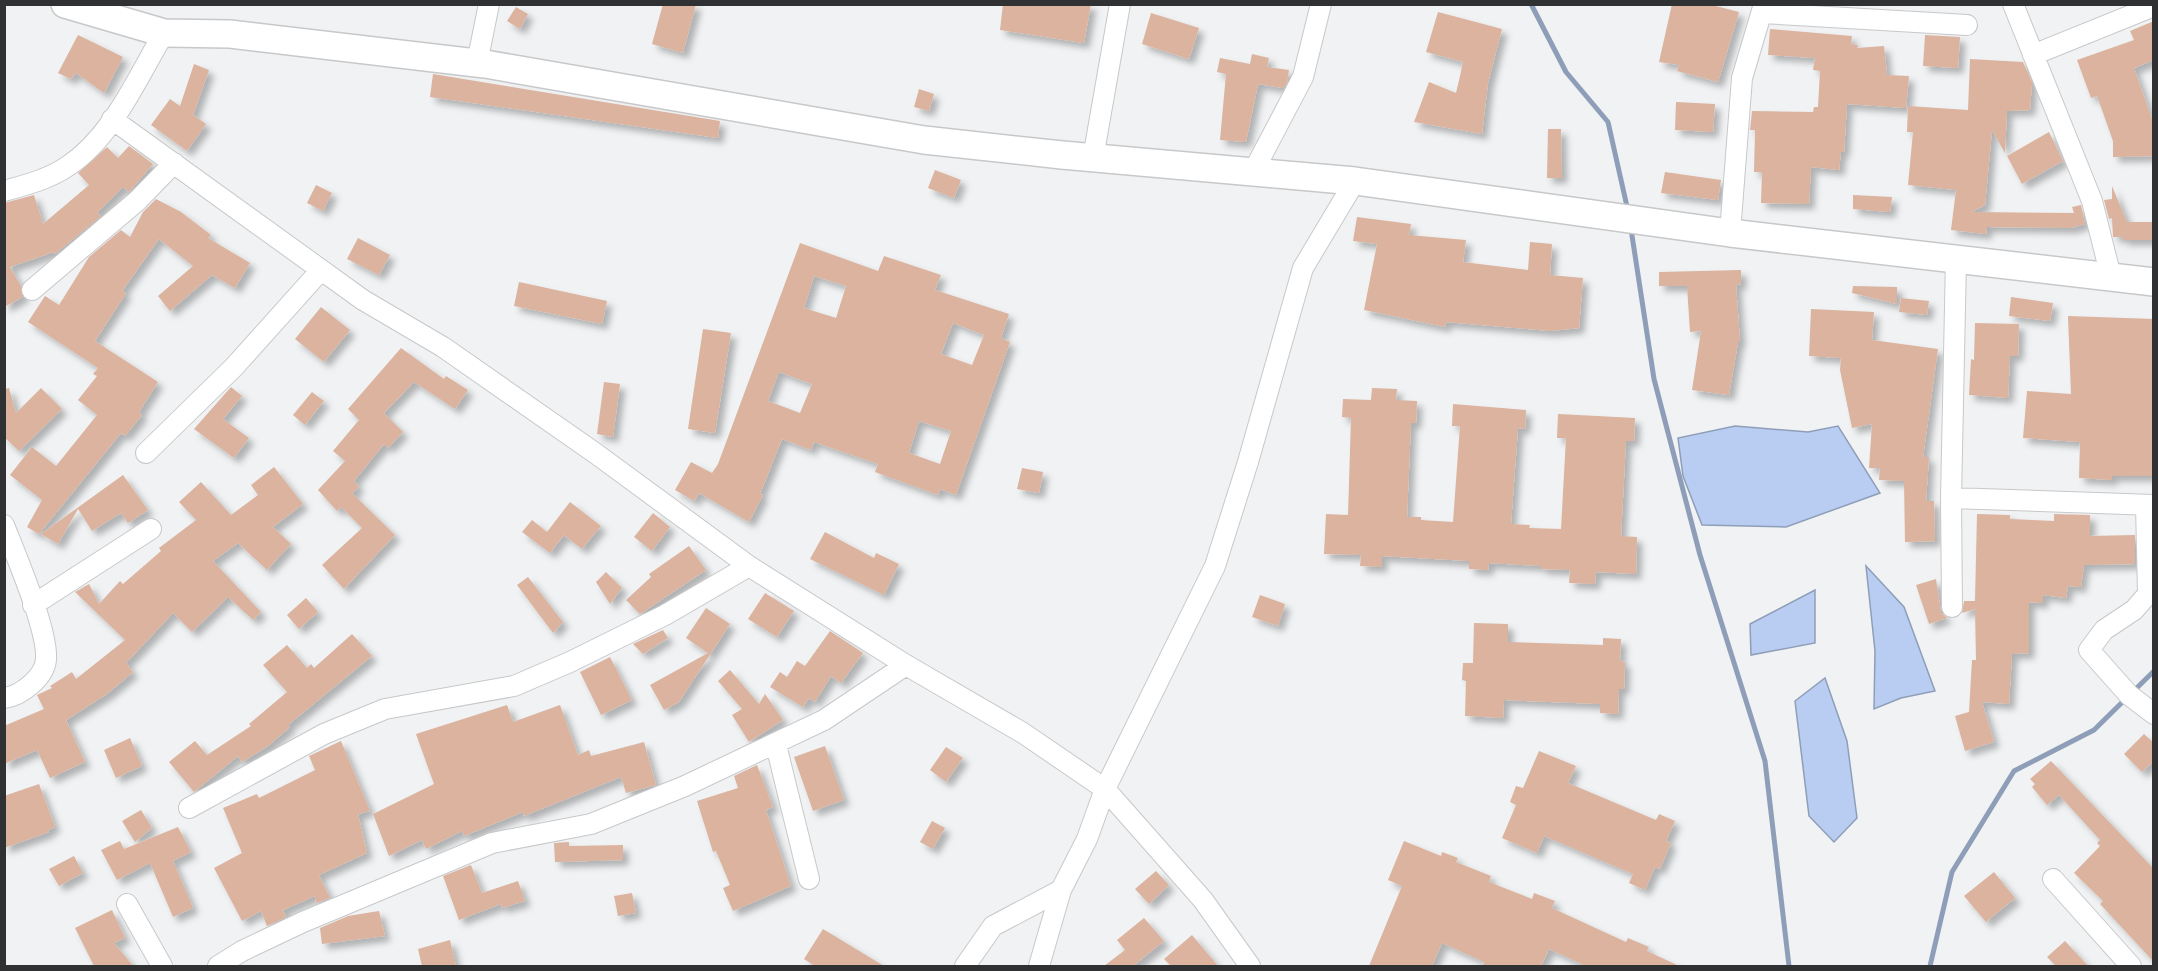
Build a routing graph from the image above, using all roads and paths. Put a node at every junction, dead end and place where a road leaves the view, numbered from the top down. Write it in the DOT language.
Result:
graph roads {
  1 [pos="65,4"];
  2 [pos="489,4"];
  3 [pos="1120,4"];
  4 [pos="1321,4"];
  5 [pos="2013,4"];
  6 [pos="2154,6"];
  7 [pos="1763,9"];
  8 [pos="1967,25"];
  9 [pos="164,33"];
  10 [pos="2033,55"];
  11 [pos="477,63"];
  12 [pos="112,119"];
  13 [pos="1093,158"];
  14 [pos="174,164"];
  15 [pos="1253,172"];
  16 [pos="1355,181"];
  17 [pos="4,191"];
  18 [pos="1730,233"];
  19 [pos="1956,259"];
  20 [pos="321,270"];
  21 [pos="2111,277"];
  22 [pos="2154,282"];
  23 [pos="32,290"];
  24 [pos="146,453"];
  25 [pos="1951,498"];
  26 [pos="2150,505"];
  27 [pos="4,525"];
  28 [pos="151,529"];
  29 [pos="749,566"];
  30 [pos="33,605"];
  31 [pos="1952,607"];
  32 [pos="906,665"];
  33 [pos="4,698"];
  34 [pos="2154,714"];
  35 [pos="776,745"];
  36 [pos="1105,789"];
  37 [pos="189,808"];
  38 [pos="809,879"];
  39 [pos="2054,879"];
  40 [pos="1060,890"];
  41 [pos="127,904"];
  42 [pos="162,966"];
  43 [pos="218,966"];
  44 [pos="965,966"];
  45 [pos="1039,966"];
  46 [pos="1250,966"];
  47 [pos="2131,966"];
  1 -- 9 [label="main road"];
  2 -- 11 [label="street"];
  3 -- 13 [label="street"];
  4 -- 15 [label="street"];
  5 -- 10 [label="street"];
  6 -- 10 [label="street"];
  7 -- 8 [label="street"];
  7 -- 18 [label="street"];
  9 -- 11 [label="main road"];
  9 -- 12 [label="street"];
  10 -- 21 [label="street"];
  11 -- 13 [label="main road"];
  12 -- 14 [label="street"];
  12 -- 17 [label="street"];
  13 -- 15 [label="main road"];
  14 -- 20 [label="street"];
  14 -- 23 [label="street"];
  15 -- 16 [label="main road"];
  16 -- 18 [label="main road"];
  16 -- 36 [label="street"];
  18 -- 19 [label="main road"];
  19 -- 21 [label="main road"];
  19 -- 25 [label="street"];
  20 -- 24 [label="street"];
  20 -- 29 [label="street"];
  21 -- 22 [label="main road"];
  25 -- 26 [label="street"];
  25 -- 31 [label="street"];
  26 -- 34 [label="street"];
  27 -- 30 [label="street"];
  28 -- 30 [label="street"];
  29 -- 32 [label="street"];
  29 -- 37 [label="street"];
  30 -- 33 [label="street"];
  32 -- 35 [label="street"];
  32 -- 36 [label="street"];
  35 -- 38 [label="street"];
  35 -- 43 [label="street"];
  36 -- 40 [label="street"];
  36 -- 46 [label="street"];
  39 -- 47 [label="street"];
  40 -- 44 [label="street"];
  40 -- 45 [label="street"];
  41 -- 42 [label="street"];
}
